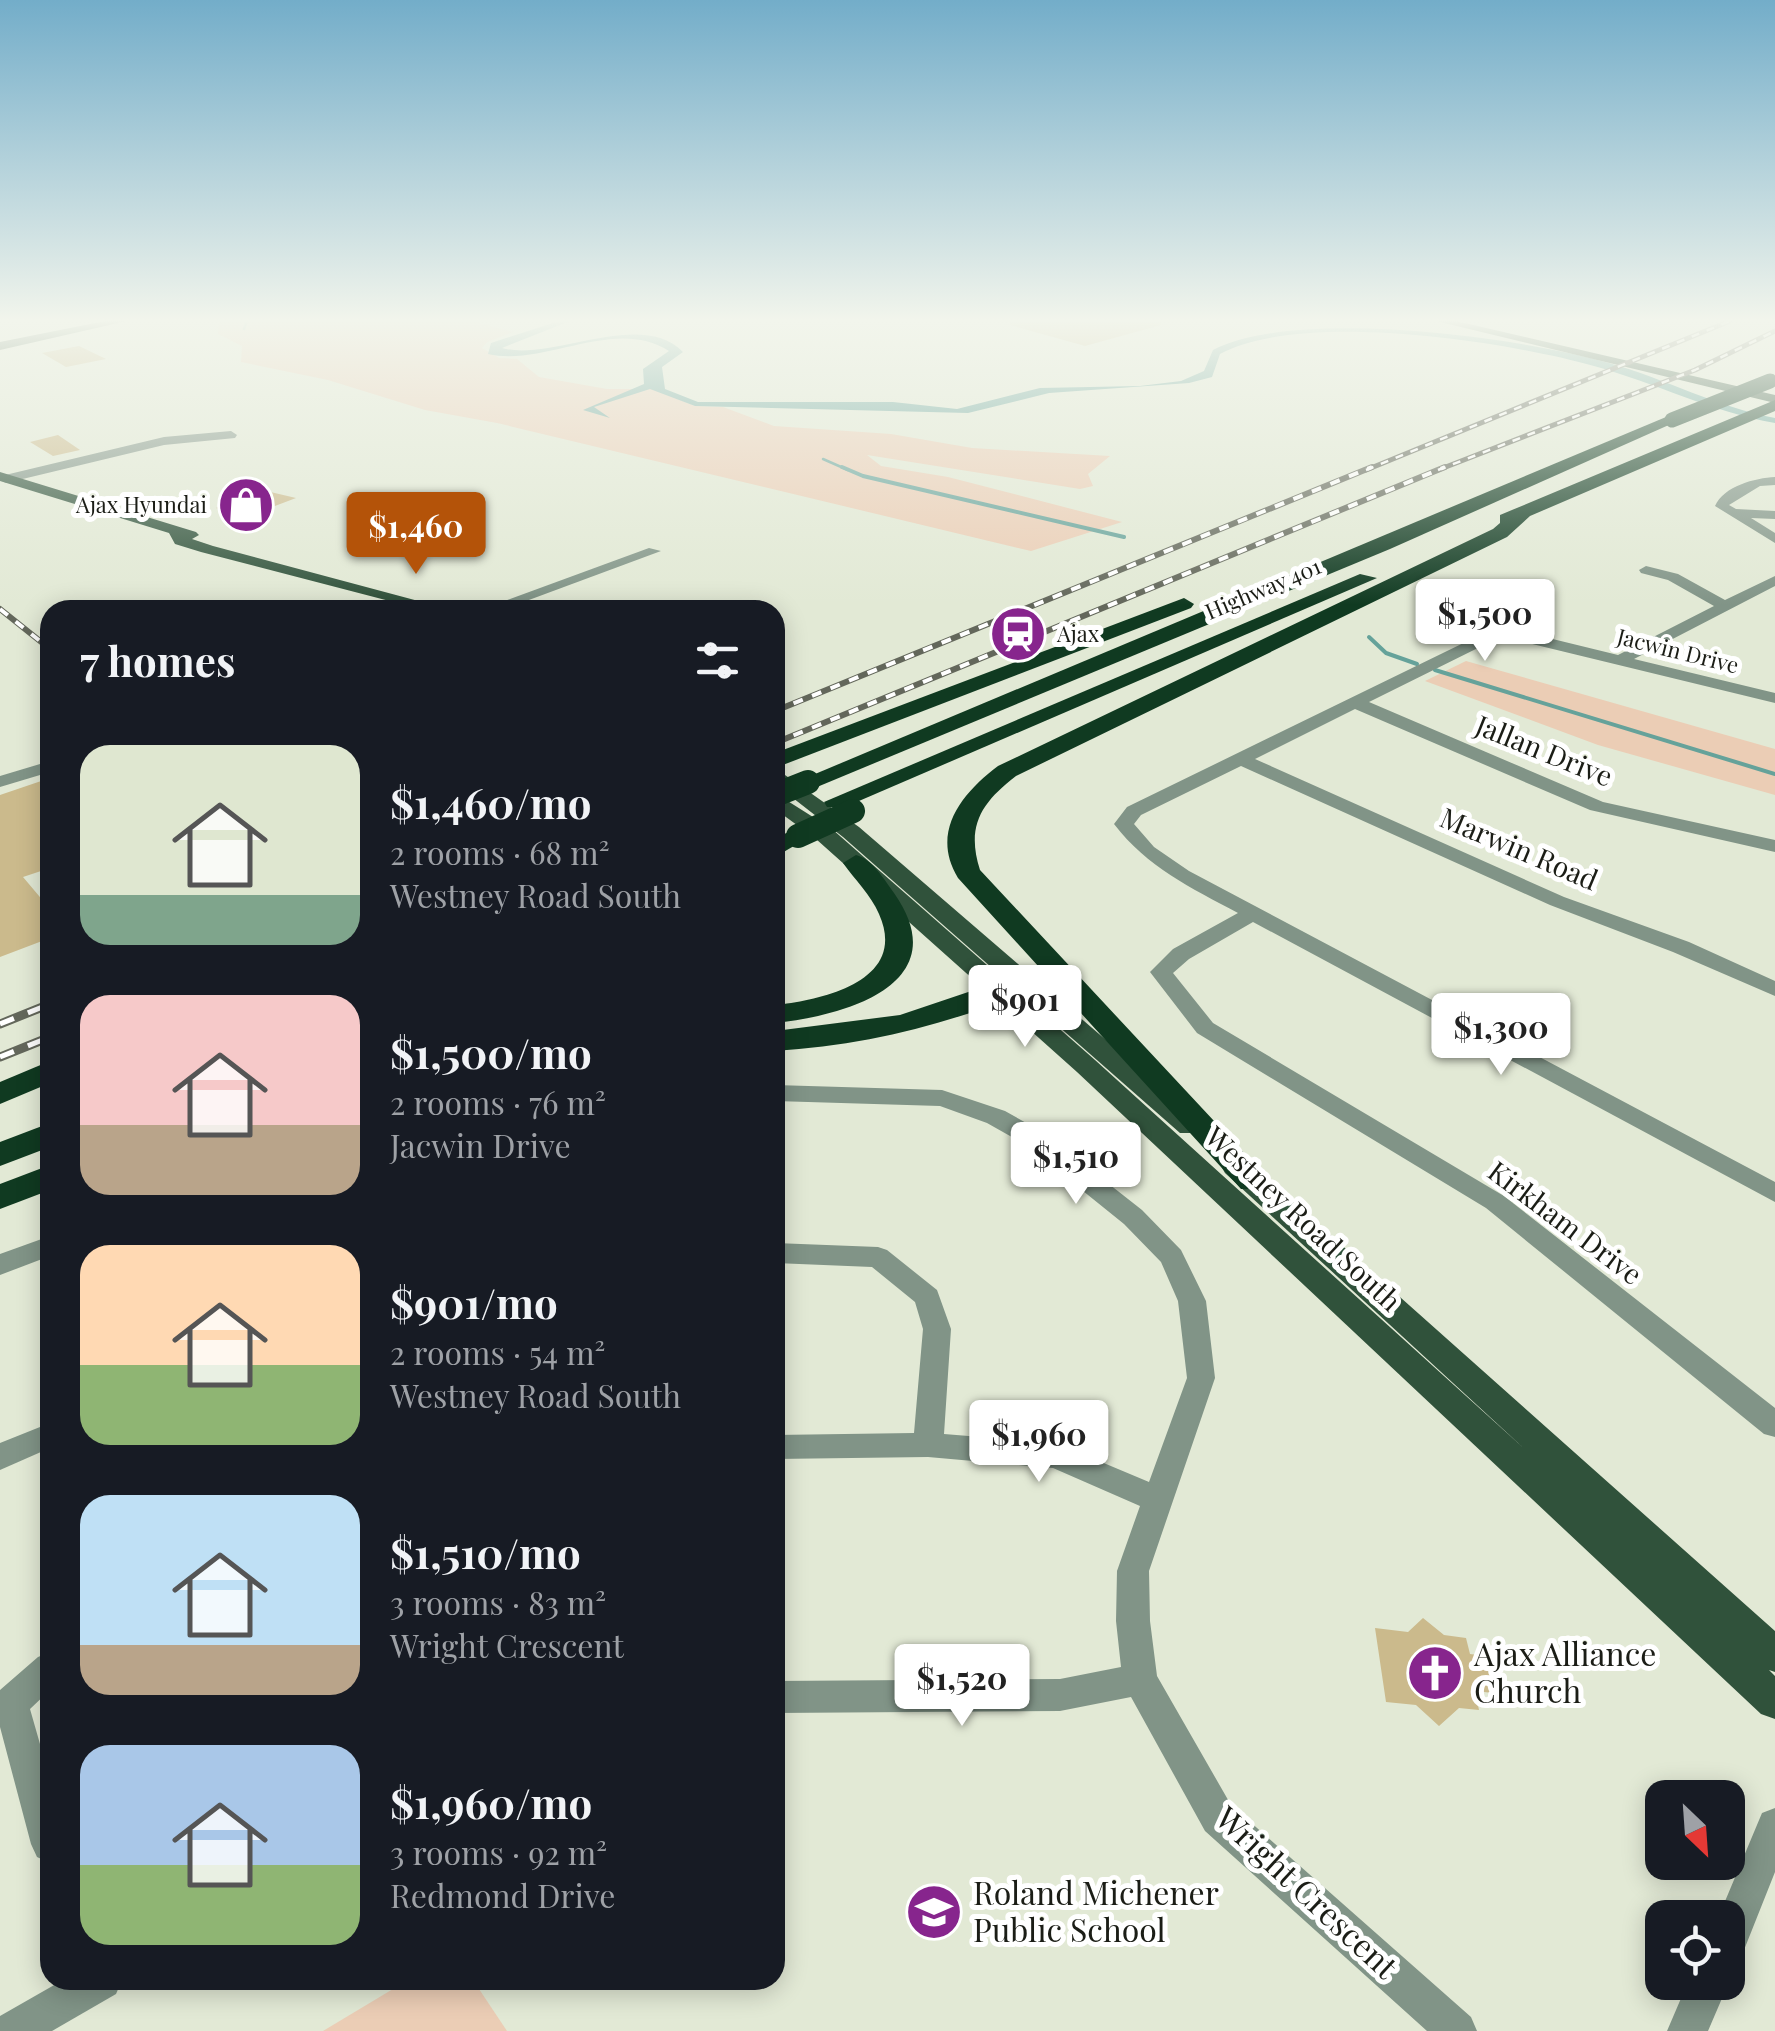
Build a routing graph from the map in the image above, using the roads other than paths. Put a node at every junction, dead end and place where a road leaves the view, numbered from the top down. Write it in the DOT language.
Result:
graph roads {
  1 [pos="1683,416"];
  2 [pos="1745,416"];
  3 [pos="231,435"];
  4 [pos="3,477"];
  5 [pos="1775,481"];
  6 [pos="1523,512"];
  7 [pos="1729,513"];
  8 [pos="1443,516"];
  9 [pos="1775,516"];
  10 [pos="1775,539"];
  11 [pos="654,551"];
  12 [pos="1646,570"];
  13 [pos="1775,580"];
  14 [pos="563,582"];
  15 [pos="375,594"];
  16 [pos="387,600"];
  17 [pos="401,600"];
  18 [pos="515,600"];
  19 [pos="530,600"];
  20 [pos="1722,604"];
  21 [pos="1620,660"];
  22 [pos="1775,698"];
  23 [pos="1356,703"];
  24 [pos="785,757"];
  25 [pos="1241,758"];
  26 [pos="40,769"];
  27 [pos="0,782"];
  28 [pos="785,782"];
  29 [pos="785,792"];
  30 [pos="785,805"];
  31 [pos="785,833"];
  32 [pos="1775,846"];
  33 [pos="856,863"];
  34 [pos="1253,913"];
  35 [pos="1770,978"];
  36 [pos="1011,988"];
  37 [pos="785,1013"];
  38 [pos="785,1040"];
  39 [pos="40,1076"];
  40 [pos="40,1087"];
  41 [pos="785,1093"];
  42 [pos="0,1094"];
  43 [pos="0,1103"];
  44 [pos="40,1138"];
  45 [pos="0,1155"];
  46 [pos="40,1181"];
  47 [pos="1253,1181"];
  48 [pos="1775,1193"];
  49 [pos="0,1196"];
  50 [pos="40,1250"];
  51 [pos="785,1253"];
  52 [pos="0,1265"];
  53 [pos="1775,1425"];
  54 [pos="40,1439"];
  55 [pos="928,1445"];
  56 [pos="785,1447"];
  57 [pos="0,1457"];
  58 [pos="1156,1499"];
  59 [pos="1775,1655"];
  60 [pos="40,1677"];
  61 [pos="1140,1679"];
  62 [pos="785,1697"];
  63 [pos="1775,1702"];
  64 [pos="40,1808"];
  65 [pos="1775,1826"];
  66 [pos="1745,1900"];
  67 [pos="80,1990"];
  68 [pos="1700,2000"];
  69 [pos="13,2031"];
  70 [pos="1457,2031"];
  71 [pos="1687,2031"];
  1 -- 8 [label="highway, Highway 401, bridge"];
  2 -- 6 [label="highway, Highway 401"];
  3 -- 4 [label="street"];
  4 -- 15 [label="main road"];
  5 -- 7 [label="street"];
  6 -- 31 [label="highway, Highway 401, bridge"];
  6 -- 47 [label="highway"];
  7 -- 9 [label="street"];
  7 -- 10 [label="street"];
  8 -- 24 [label="highway"];
  8 -- 29 [label="highway, Highway 401, bridge"];
  11 -- 14 [label="street"];
  12 -- 20 [label="street"];
  13 -- 20 [label="street"];
  14 -- 18 [label="street"];
  14 -- 19 [label="street"];
  15 -- 16 [label="main road"];
  15 -- 17 [label="main road"];
  20 -- 21 [label="street"];
  21 -- 22 [label="street, Jacwin Drive"];
  21 -- 23 [label="street, Jacwin Drive"];
  23 -- 25 [label="street, Jacwin Drive"];
  23 -- 32 [label="street, Jallan Drive"];
  25 -- 34 [label="street, Jacwin Drive"];
  25 -- 35 [label="street, Marwin Road"];
  26 -- 27 [label="street"];
  28 -- 36 [label="main road, Westney Road South"];
  30 -- 33 [label="main road, Westney Road South"];
  33 -- 36 [label="main road, Westney Road South"];
  33 -- 37 [label="highway"];
  34 -- 48 [label="street"];
  34 -- 53 [label="street, Kirkham Drive"];
  36 -- 38 [label="highway"];
  36 -- 47 [label="main road, Westney Road South"];
  36 -- 63 [label="main road, Westney Road South"];
  39 -- 42 [label="highway"];
  40 -- 43 [label="highway"];
  41 -- 58 [label="street, Wright Crescent"];
  44 -- 45 [label="highway"];
  46 -- 49 [label="highway"];
  47 -- 59 [label="main road, Westney Road South"];
  50 -- 52 [label="street"];
  51 -- 55 [label="street"];
  54 -- 57 [label="street"];
  55 -- 56 [label="street"];
  55 -- 58 [label="street"];
  58 -- 61 [label="street, Wright Crescent"];
  60 -- 64 [label="street"];
  61 -- 62 [label="street"];
  61 -- 70 [label="street, Wright Crescent"];
  65 -- 66 [label="street"];
  67 -- 69 [label="street"];
  68 -- 71 [label="street"];
}
